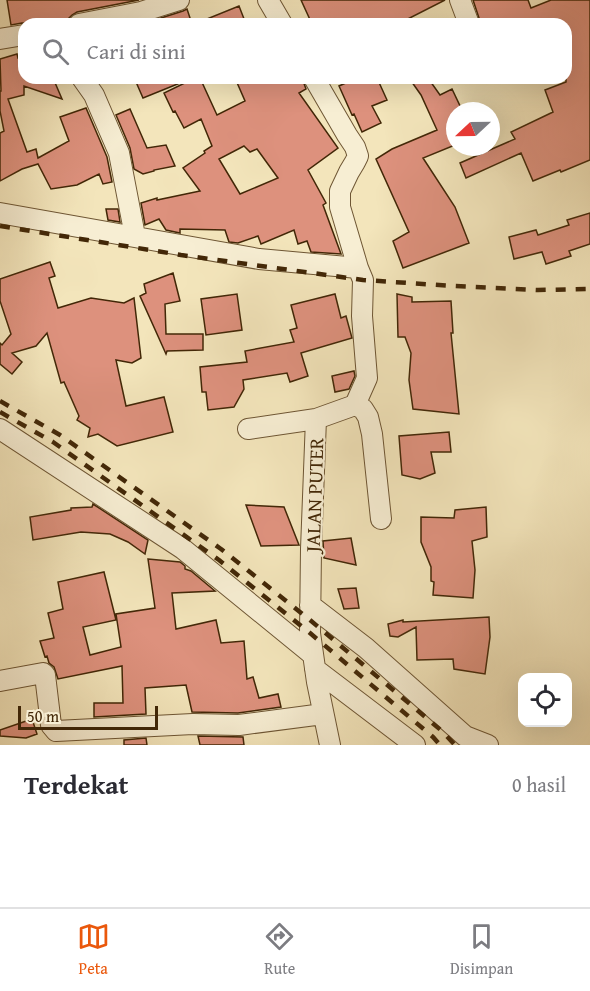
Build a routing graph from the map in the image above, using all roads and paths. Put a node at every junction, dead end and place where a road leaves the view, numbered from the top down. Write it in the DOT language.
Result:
graph roads {
  1 [pos="179,0"];
  2 [pos="268,0"];
  3 [pos="460,0"];
  4 [pos="110,18"];
  5 [pos="278,18"];
  6 [pos="467,18"];
  7 [pos="18,36"];
  8 [pos="0,39"];
  9 [pos="86,84"];
  10 [pos="317,84"];
  11 [pos="0,213"];
  12 [pos="135,236"];
  13 [pos="358,268"];
  14 [pos="355,405"];
  15 [pos="316,419"];
  16 [pos="0,429"];
  17 [pos="248,429"];
  18 [pos="381,519"];
  19 [pos="310,605"];
  20 [pos="314,662"];
  21 [pos="1,678"];
  22 [pos="323,714"];
  23 [pos="330,745"];
  24 [pos="415,745"];
  25 [pos="488,745"];
  1 -- 4 [label="street"];
  2 -- 5 [label="street"];
  3 -- 6 [label="street"];
  7 -- 8 [label="street"];
  9 -- 12 [label="street"];
  10 -- 13 [label="street"];
  11 -- 12 [label="street"];
  12 -- 13 [label="street"];
  13 -- 14 [label="street"];
  14 -- 15 [label="street, JALAN PUTER"];
  14 -- 18 [label="street"];
  15 -- 17 [label="street"];
  15 -- 19 [label="street, JALAN PUTER"];
  16 -- 20 [label="street"];
  19 -- 20 [label="street, JALAN PUTER"];
  19 -- 25 [label="street"];
  20 -- 22 [label="street, JALAN PUTER"];
  20 -- 24 [label="street"];
  21 -- 22 [label="street"];
  22 -- 23 [label="street, JALAN PUTER"];
}
